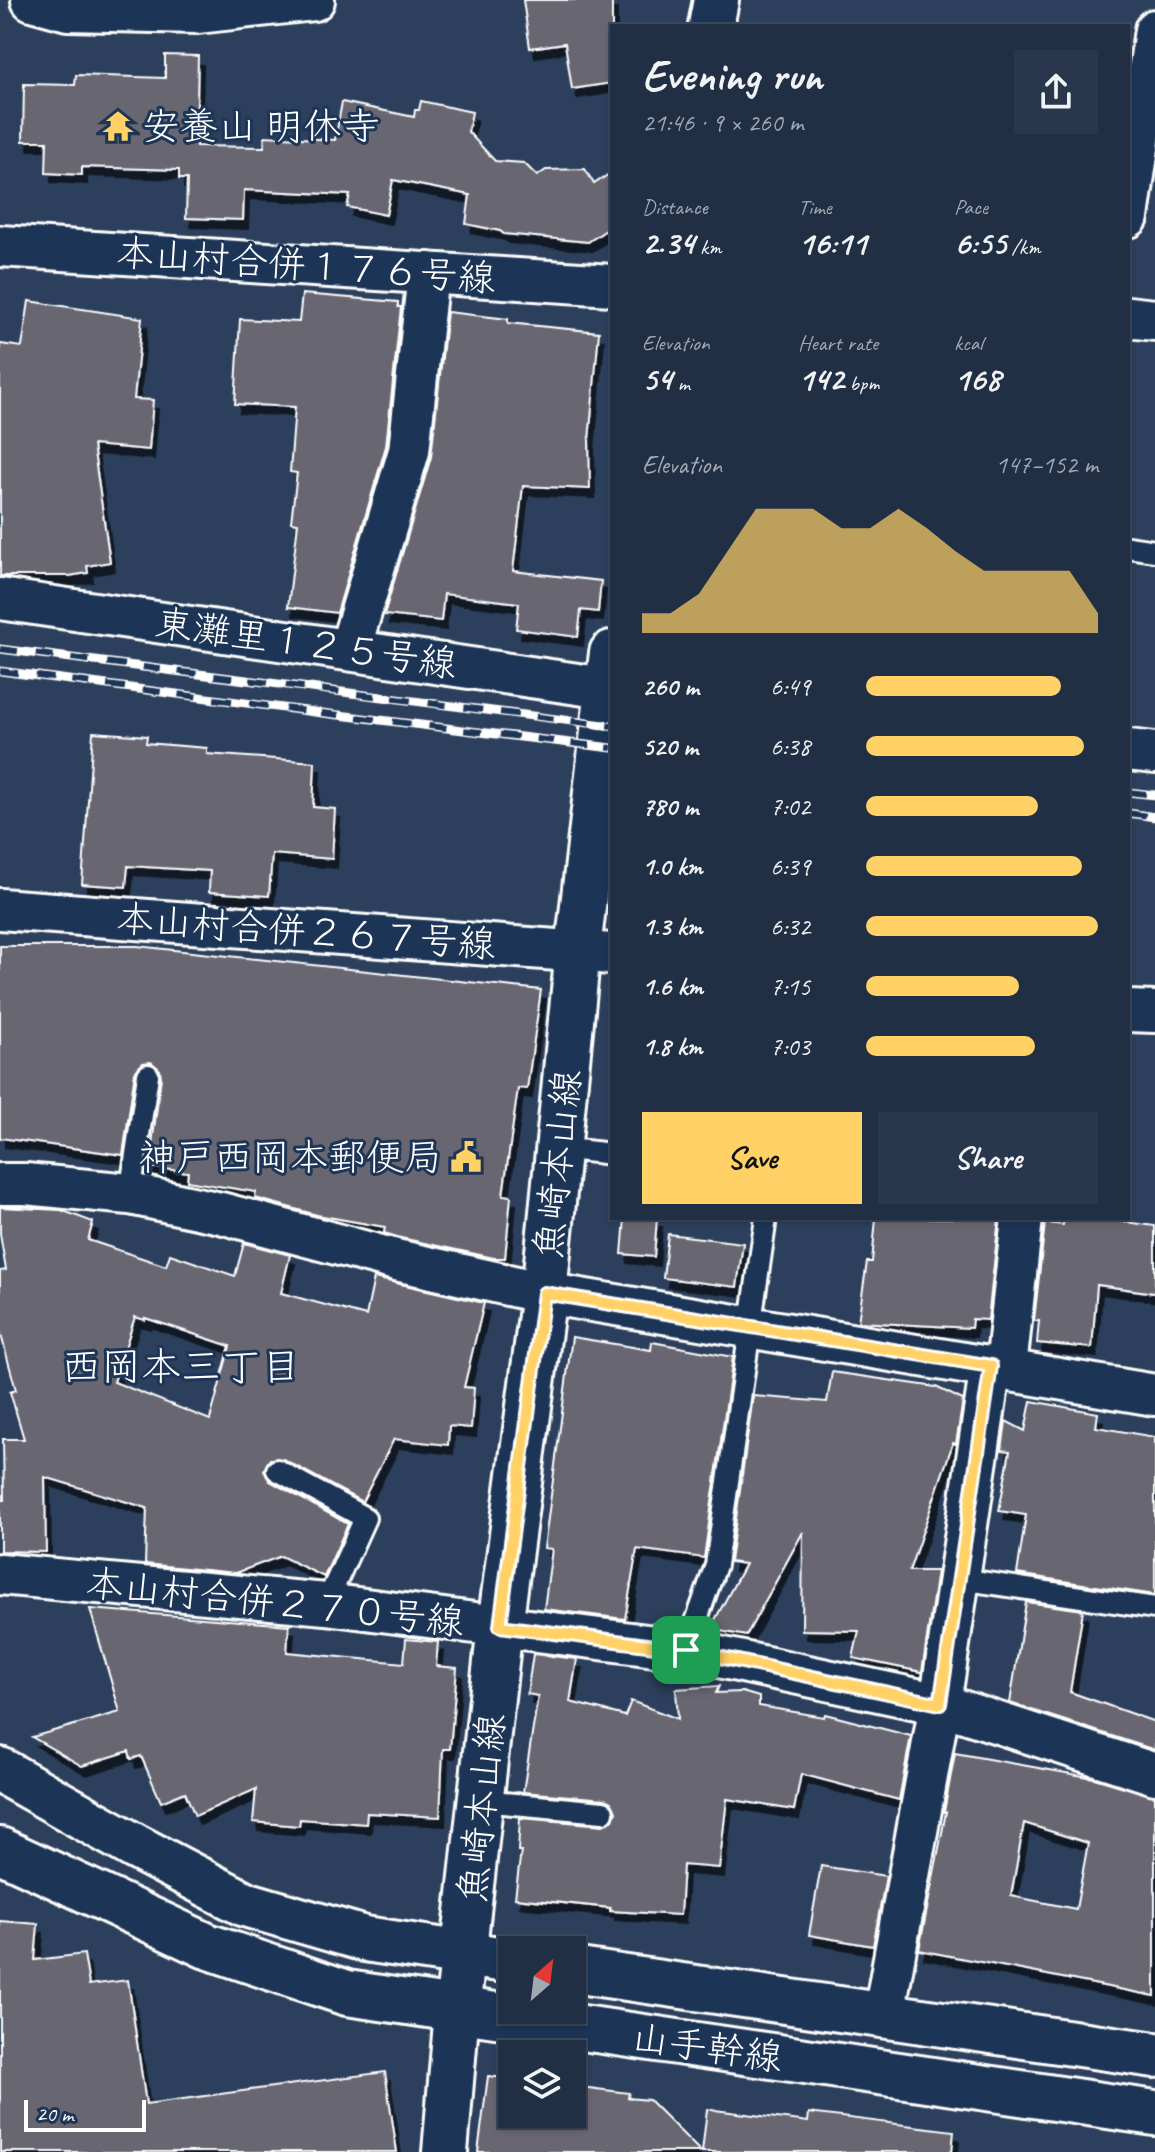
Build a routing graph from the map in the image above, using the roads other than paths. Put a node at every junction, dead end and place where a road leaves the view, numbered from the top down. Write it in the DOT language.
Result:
graph roads {
  1 [pos="32,0"];
  2 [pos="314,0"];
  3 [pos="716,0"];
  4 [pos="711,24"];
  5 [pos="1155,30"];
  6 [pos="1130,203"];
  7 [pos="0,246"];
  8 [pos="428,273"];
  9 [pos="610,285"];
  10 [pos="1130,317"];
  11 [pos="1155,320"];
  12 [pos="1130,547"];
  13 [pos="1155,551"];
  14 [pos="0,599"];
  15 [pos="350,649"];
  16 [pos="610,677"];
  17 [pos="610,694"];
  18 [pos="1130,750"];
  19 [pos="1155,753"];
  20 [pos="0,909"];
  21 [pos="595,952"];
  22 [pos="1130,1011"];
  23 [pos="1155,1012"];
  24 [pos="148,1075"];
  25 [pos="559,1148"];
  26 [pos="610,1154"];
  27 [pos="0,1184"];
  28 [pos="130,1194"];
  29 [pos="766,1220"];
  30 [pos="1022,1220"];
  31 [pos="544,1293"];
  32 [pos="752,1327"];
  33 [pos="998,1367"];
  34 [pos="1155,1395"];
  35 [pos="277,1470"];
  36 [pos="0,1574"];
  37 [pos="960,1579"];
  38 [pos="326,1604"];
  39 [pos="1155,1608"];
  40 [pos="500,1626"];
  41 [pos="686,1650"];
  42 [pos="940,1704"];
  43 [pos="0,1770"];
  44 [pos="1155,1774"];
  45 [pos="481,1801"];
  46 [pos="603,1812"];
  47 [pos="0,1850"];
  48 [pos="465,1954"];
  49 [pos="498,1959"];
  50 [pos="586,1972"];
  51 [pos="457,2011"];
  52 [pos="884,2014"];
  53 [pos="1155,2055"];
  54 [pos="1155,2113"];
  55 [pos="445,2152"];
  1 -- 2 [label="street"];
  3 -- 4 [label="street"];
  5 -- 6 [label="street"];
  7 -- 8 [label="street, 本山村合併１７６号線"];
  8 -- 9 [label="street, 本山村合併１７６号線"];
  8 -- 15 [label="street"];
  10 -- 11 [label="street"];
  12 -- 13 [label="lane"];
  14 -- 15 [label="street, 東灘里１２５号線"];
  15 -- 16 [label="street, 東灘里１２５号線"];
  17 -- 21 [label="street, 魚崎本山線"];
  18 -- 19 [label="street"];
  20 -- 21 [label="street, 本山村合併２６７号線"];
  21 -- 25 [label="street, 魚崎本山線"];
  22 -- 23 [label="street"];
  24 -- 28 [label="lane"];
  25 -- 26 [label="lane"];
  25 -- 31 [label="street, 魚崎本山線"];
  27 -- 28 [label="street"];
  28 -- 31 [label="street"];
  29 -- 32 [label="lane"];
  30 -- 33 [label="street"];
  31 -- 32 [label="street"];
  31 -- 40 [label="street, 魚崎本山線"];
  32 -- 33 [label="street"];
  32 -- 41 [label="lane"];
  33 -- 34 [label="street"];
  33 -- 37 [label="street"];
  35 -- 38 [label="lane"];
  36 -- 38 [label="street, 本山村合併２７０号線"];
  37 -- 39 [label="lane"];
  37 -- 42 [label="street"];
  38 -- 40 [label="street, 本山村合併２７０号線"];
  40 -- 41 [label="street, 本山村合併２７０号線"];
  40 -- 45 [label="street, 魚崎本山線"];
  41 -- 42 [label="street, 本山村合併２７０号線"];
  42 -- 44 [label="street, 本山村合併２７０号線"];
  42 -- 52 [label="street"];
  43 -- 48 [label="street"];
  45 -- 46 [label="lane"];
  45 -- 48 [label="street, 魚崎本山線"];
  47 -- 51 [label="street, 山手幹線"];
  48 -- 49 [label="street"];
  48 -- 51 [label="street, 魚崎本山線"];
  50 -- 52 [label="street, 山手幹線"];
  51 -- 54 [label="street, 山手幹線"];
  51 -- 55 [label="street, 魚崎本山線"];
  52 -- 53 [label="street, 山手幹線"];
}
